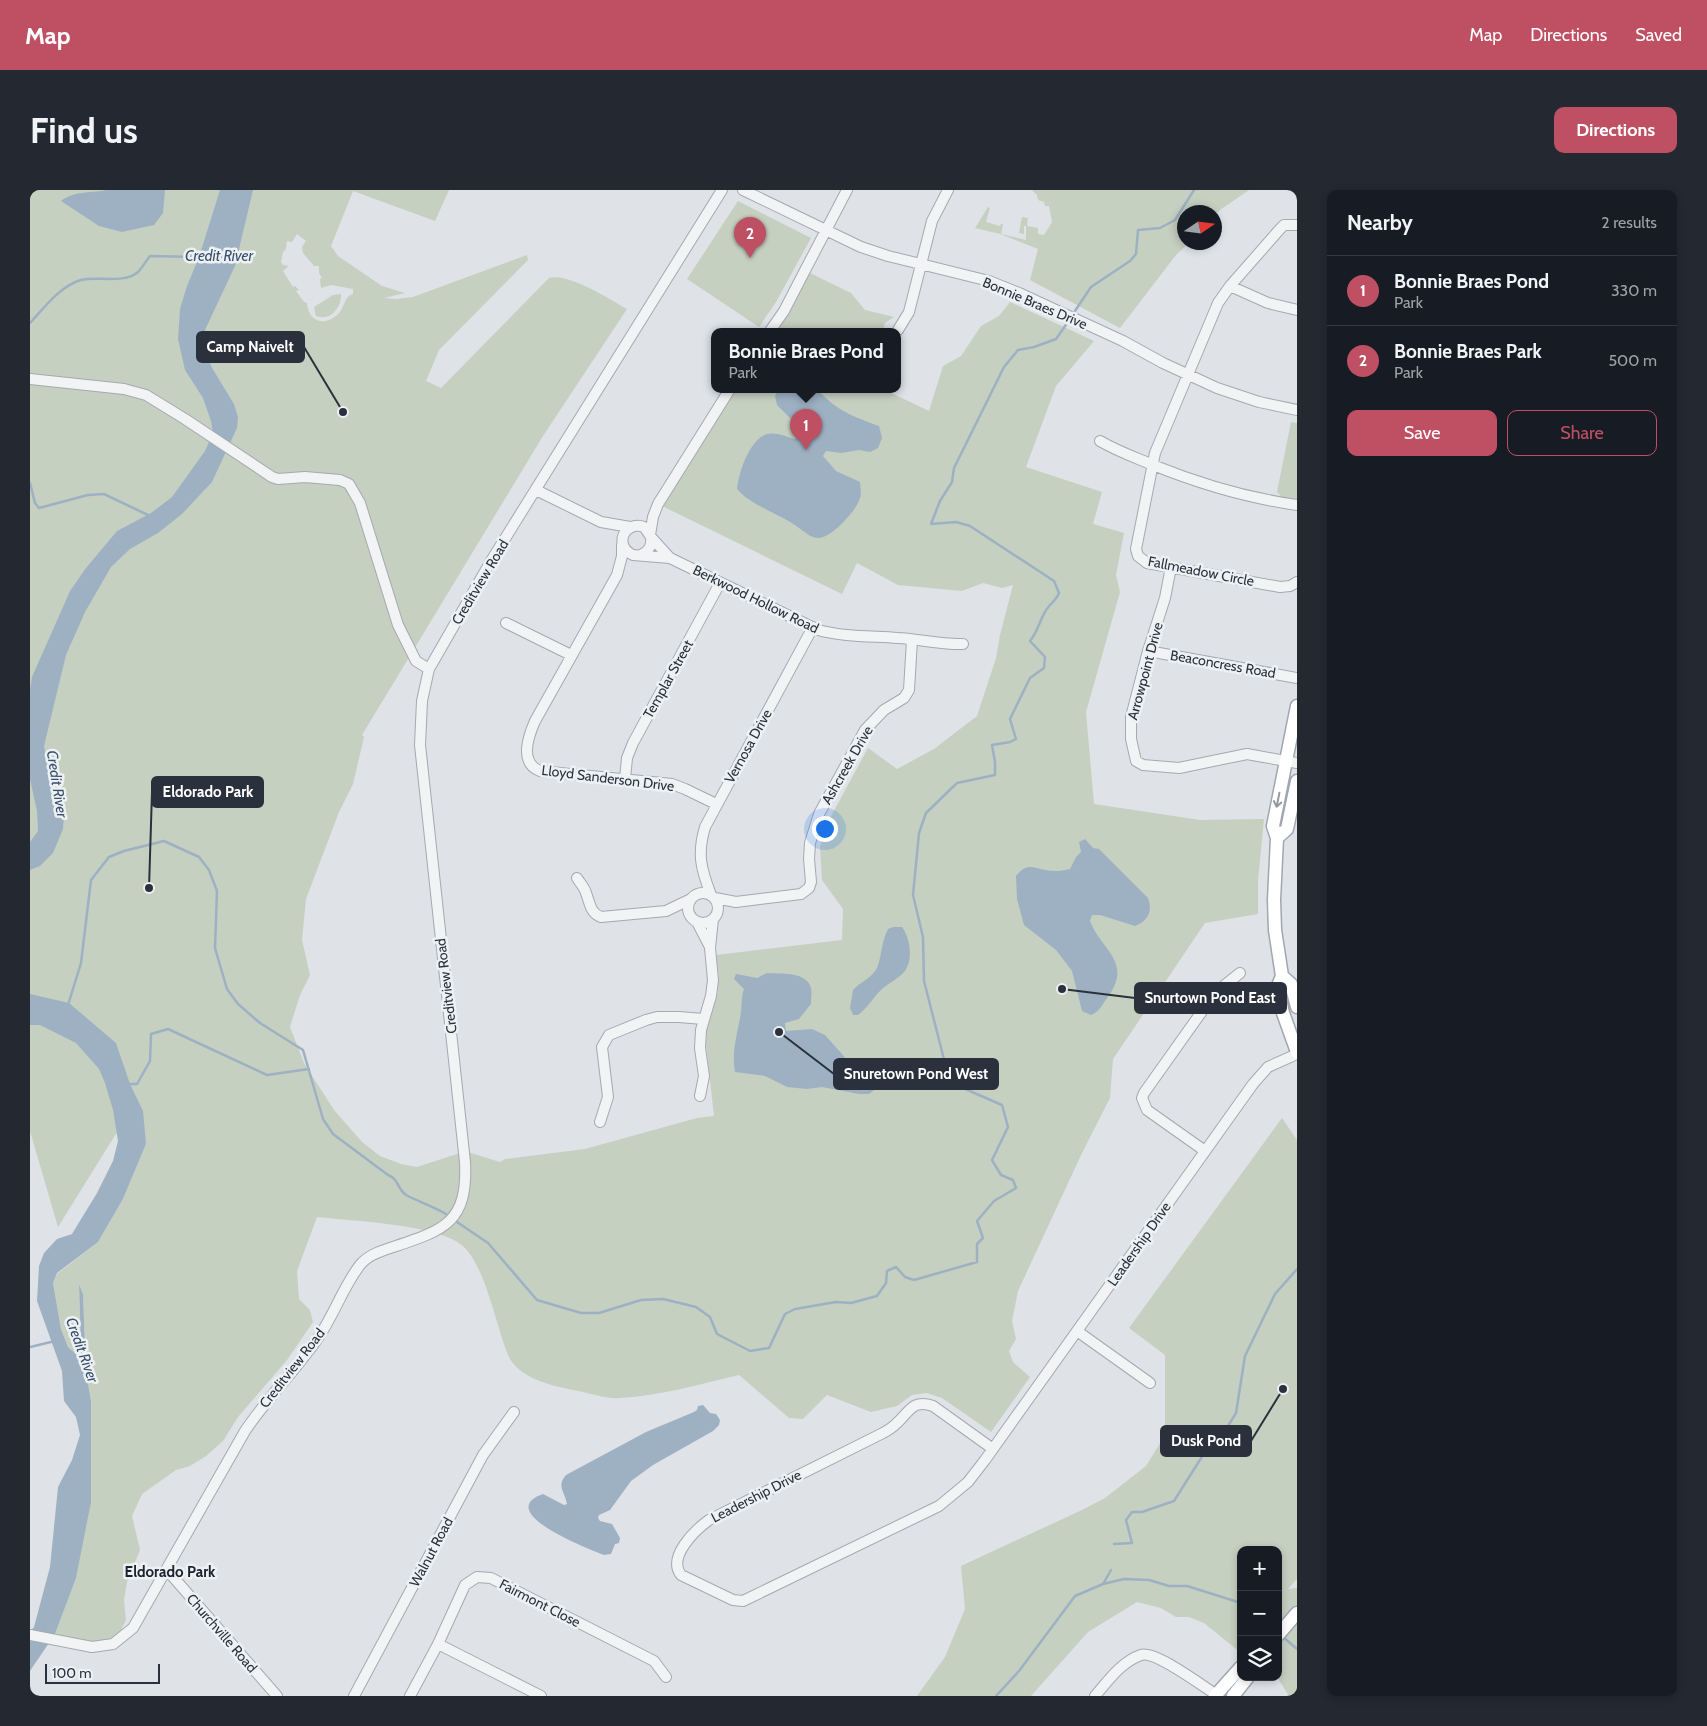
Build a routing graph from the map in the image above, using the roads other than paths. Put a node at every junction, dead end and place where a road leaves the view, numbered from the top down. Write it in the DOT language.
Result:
graph roads {
  1 [pos="722,190"];
  2 [pos="743,190"];
  3 [pos="847,190"];
  4 [pos="948,190"];
  5 [pos="1297,225"];
  6 [pos="826,231"];
  7 [pos="921,264"];
  8 [pos="1230,286"];
  9 [pos="1297,310"];
  10 [pos="772,328"];
  11 [pos="899,328"];
  12 [pos="1187,375"];
  13 [pos="30,379"];
  14 [pos="727,393"];
  15 [pos="1297,410"];
  16 [pos="1100,441"];
  17 [pos="1152,465"];
  18 [pos="536,490"];
  19 [pos="658,504"];
  20 [pos="1297,505"];
  21 [pos="601,522"];
  22 [pos="632,527"];
  23 [pos="651,536"];
  24 [pos="622,544"];
  25 [pos="639,555"];
  26 [pos="670,558"];
  27 [pos="1171,567"];
  28 [pos="617,575"];
  29 [pos="1297,582"];
  30 [pos="720,583"];
  31 [pos="506,623"];
  32 [pos="813,627"];
  33 [pos="912,640"];
  34 [pos="963,644"];
  35 [pos="1148,651"];
  36 [pos="571,655"];
  37 [pos="429,669"];
  38 [pos="1297,678"];
  39 [pos="1297,706"];
  40 [pos="1292,762"];
  41 [pos="625,779"];
  42 [pos="1297,781"];
  43 [pos="716,804"];
  44 [pos="1276,838"];
  45 [pos="701,870"];
  46 [pos="577,878"];
  47 [pos="713,896"];
  48 [pos="692,898"];
  49 [pos="736,902"];
  50 [pos="666,910"];
  51 [pos="715,917"];
  52 [pos="694,919"];
  53 [pos="710,948"];
  54 [pos="1240,973"];
  55 [pos="1282,976"];
  56 [pos="1297,1006"];
  57 [pos="703,1019"];
  58 [pos="1297,1053"];
  59 [pos="700,1096"];
  60 [pos="600,1122"];
  61 [pos="1205,1151"];
  62 [pos="1077,1331"];
  63 [pos="1150,1382"];
  64 [pos="514,1412"];
  65 [pos="993,1449"];
  66 [pos="167,1570"];
  67 [pos="1297,1613"];
  68 [pos="1283,1630"];
  69 [pos="30,1635"];
  70 [pos="438,1644"];
  71 [pos="1237,1672"];
  72 [pos="666,1678"];
  73 [pos="1245,1681"];
  74 [pos="277,1696"];
  75 [pos="354,1696"];
  76 [pos="410,1696"];
  77 [pos="542,1696"];
  78 [pos="1095,1696"];
  79 [pos="1217,1696"];
  80 [pos="1233,1696"];
  1 -- 18 [label="street, Creditview Road"];
  2 -- 6 [label="street, Bonnie Braes Drive"];
  3 -- 6 [label="street"];
  4 -- 7 [label="street"];
  5 -- 8 [label="street, Fallmeadow Circle"];
  6 -- 7 [label="street, Bonnie Braes Drive"];
  6 -- 10 [label="street"];
  7 -- 11 [label="street"];
  7 -- 12 [label="street, Bonnie Braes Drive"];
  8 -- 9 [label="street"];
  8 -- 12 [label="street, Fallmeadow Circle"];
  12 -- 15 [label="street, Bonnie Braes Drive"];
  12 -- 17 [label="street, Fallmeadow Circle"];
  13 -- 37 [label="street"];
  14 -- 19 [label="street"];
  16 -- 17 [label="street"];
  17 -- 20 [label="street"];
  17 -- 27 [label="street, Fallmeadow Circle"];
  18 -- 21 [label="street"];
  18 -- 37 [label="street, Creditview Road"];
  19 -- 22 [label="street"];
  19 -- 23 [label="street"];
  21 -- 22 [label="street"];
  21 -- 24 [label="street"];
  22 -- 23 [label="street"];
  22 -- 24 [label="street"];
  23 -- 25 [label="street"];
  23 -- 26 [label="street, Berkwood Hollow Road"];
  24 -- 25 [label="street"];
  24 -- 28 [label="street, Lloyd Sanderson Drive"];
  25 -- 26 [label="street, Berkwood Hollow Road"];
  25 -- 28 [label="street, Lloyd Sanderson Drive"];
  26 -- 30 [label="street, Berkwood Hollow Road"];
  27 -- 29 [label="street, Fallmeadow Circle"];
  27 -- 35 [label="street, Arrowpoint Drive"];
  28 -- 36 [label="street, Lloyd Sanderson Drive"];
  30 -- 32 [label="street, Berkwood Hollow Road"];
  30 -- 41 [label="street, Templar Street"];
  31 -- 36 [label="street"];
  32 -- 33 [label="street, Berkwood Hollow Road"];
  32 -- 43 [label="street, Vernosa Drive"];
  33 -- 34 [label="street, Berkwood Hollow Road"];
  33 -- 49 [label="street, Ashcreek Drive"];
  35 -- 38 [label="street, Beaconcress Road"];
  35 -- 40 [label="street, Arrowpoint Drive"];
  36 -- 41 [label="street, Lloyd Sanderson Drive"];
  37 -- 66 [label="street, Creditview Road"];
  39 -- 40 [label="main road"];
  40 -- 44 [label="main road, one-way"];
  41 -- 43 [label="street, Lloyd Sanderson Drive"];
  42 -- 44 [label="main road"];
  43 -- 45 [label="street, Vernosa Drive"];
  44 -- 55 [label="main road"];
  45 -- 47 [label="street, Vernosa Drive"];
  45 -- 48 [label="street, Vernosa Drive"];
  46 -- 50 [label="street"];
  47 -- 48 [label="street"];
  47 -- 49 [label="street, Ashcreek Drive"];
  47 -- 51 [label="street"];
  48 -- 50 [label="street"];
  48 -- 52 [label="street"];
  49 -- 51 [label="street, Ashcreek Drive"];
  50 -- 52 [label="street"];
  51 -- 52 [label="street"];
  51 -- 53 [label="street"];
  52 -- 53 [label="street"];
  53 -- 57 [label="street"];
  54 -- 61 [label="street"];
  55 -- 56 [label="main road"];
  55 -- 58 [label="main road"];
  57 -- 59 [label="street"];
  57 -- 60 [label="street"];
  58 -- 61 [label="street, Leadership Drive"];
  61 -- 62 [label="street, Leadership Drive"];
  62 -- 63 [label="street"];
  62 -- 65 [label="street, Leadership Drive"];
  64 -- 75 [label="street, Walnut Road"];
  65 -- 65 [label="street, Leadership Drive"];
  66 -- 69 [label="street, Creditview Road"];
  66 -- 74 [label="street, Churchville Road"];
  67 -- 68 [label="main road"];
  70 -- 72 [label="street, Fairmont Close"];
  70 -- 76 [label="street, Fairmont Close"];
  70 -- 77 [label="street"];
  71 -- 79 [label="main road"];
  73 -- 80 [label="main road"];
  78 -- 79 [label="street"];
}
